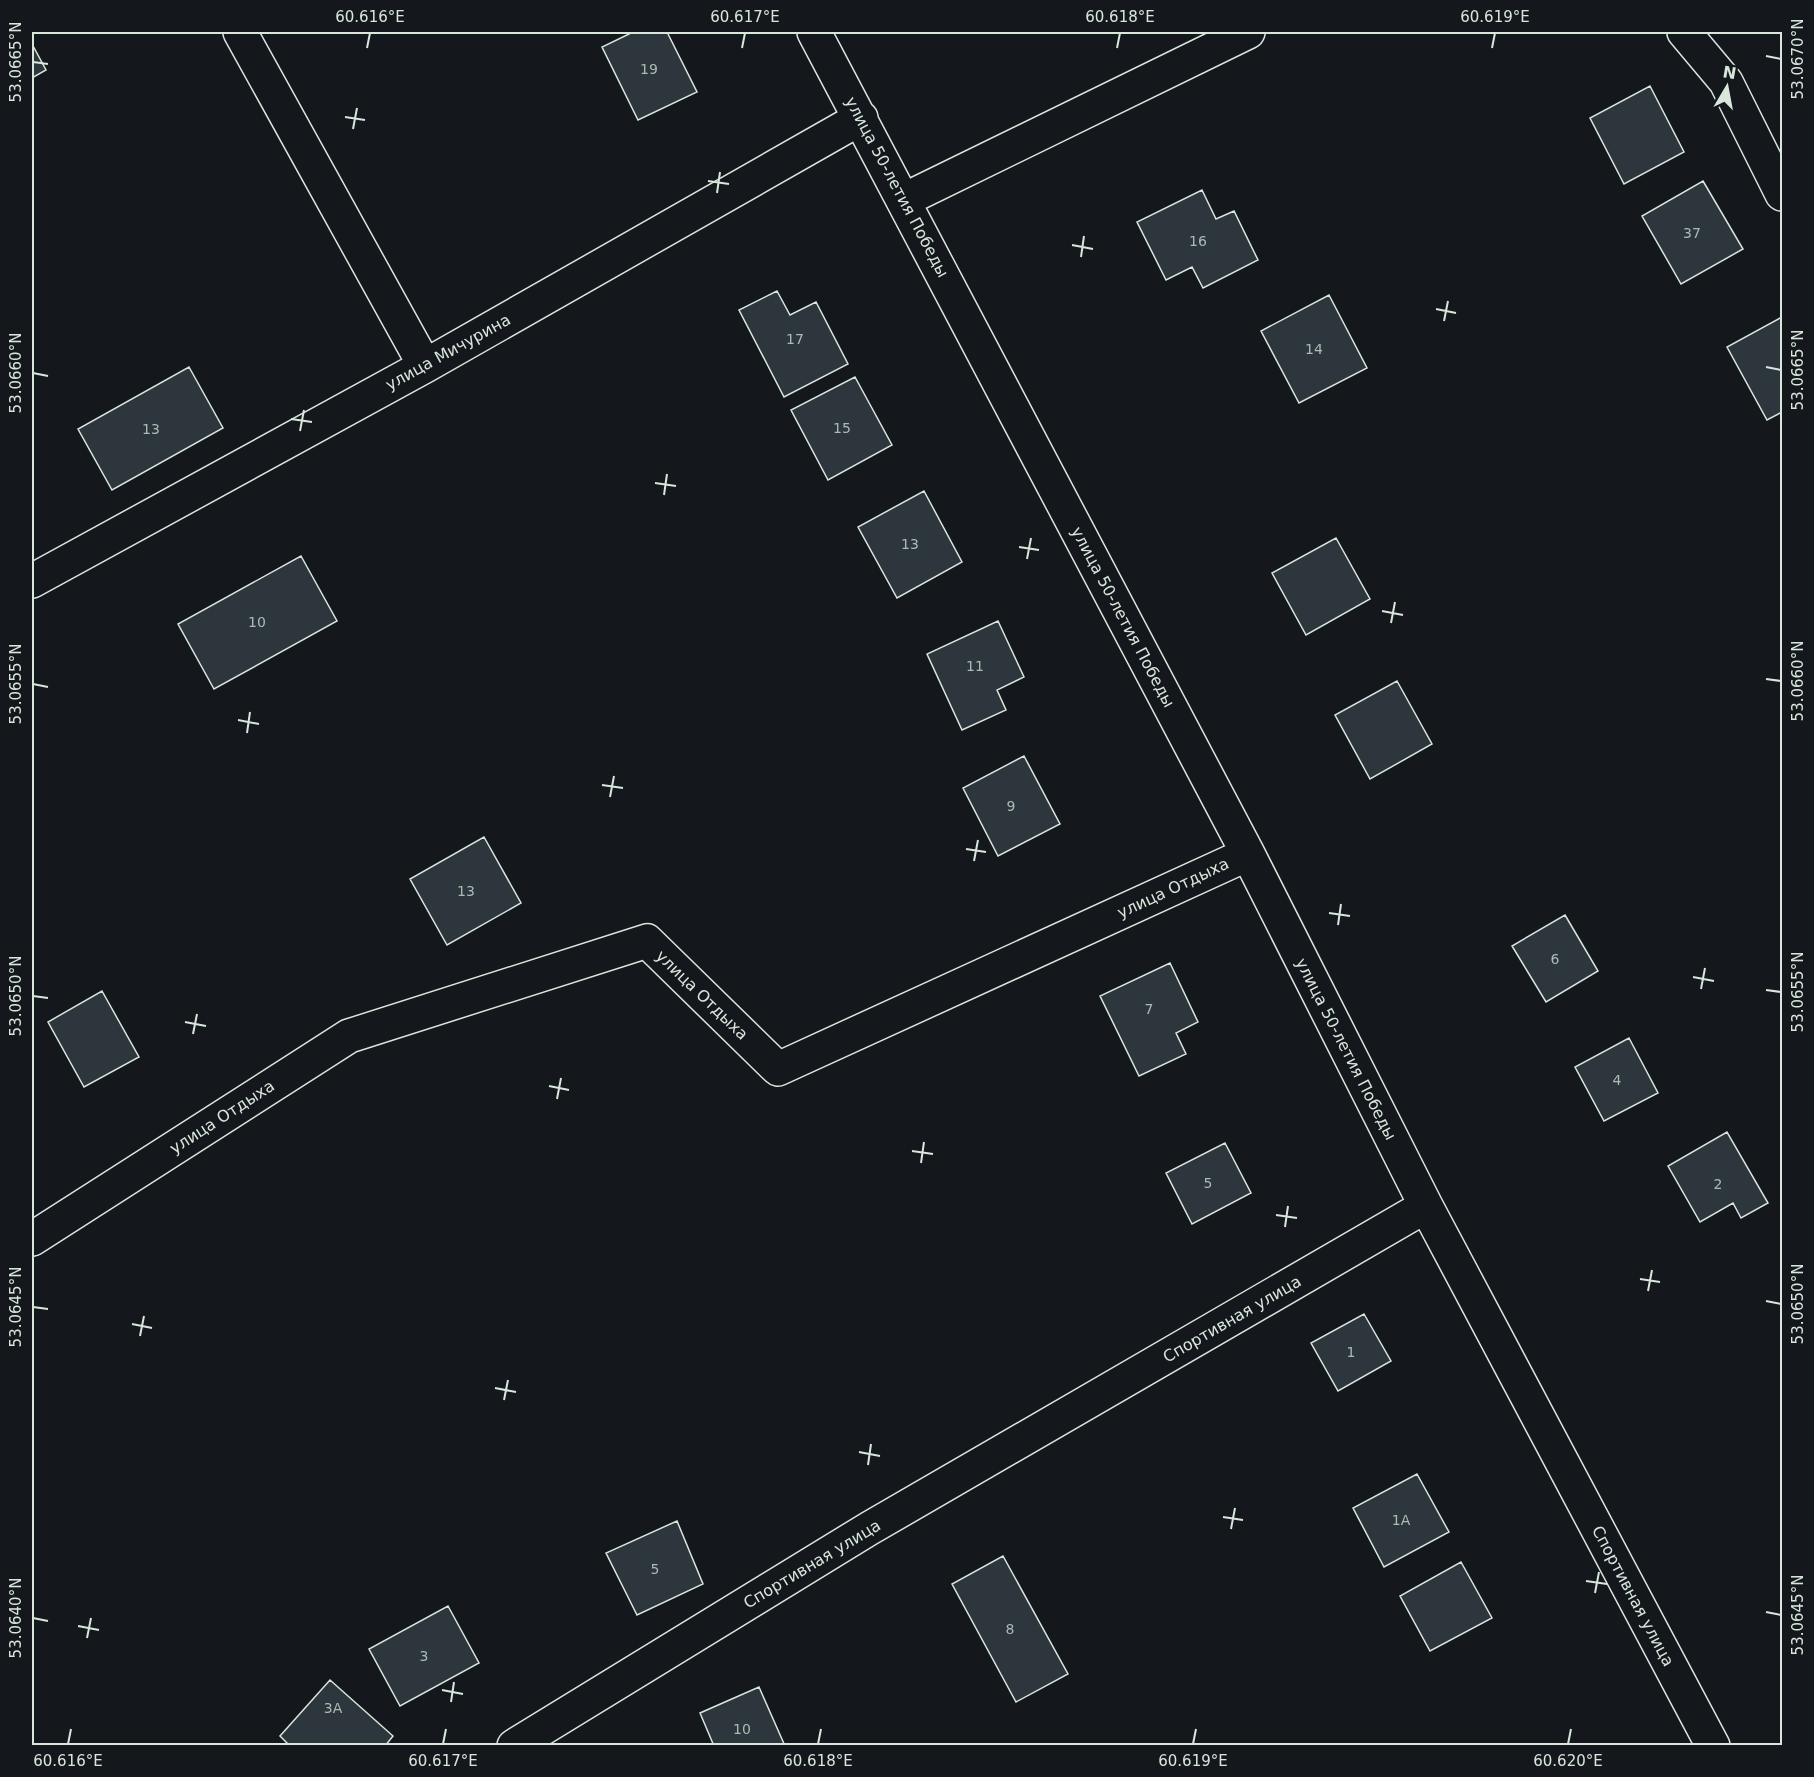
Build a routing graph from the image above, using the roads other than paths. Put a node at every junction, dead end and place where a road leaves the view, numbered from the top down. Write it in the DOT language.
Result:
graph roads {
  1 [pos="240,32"];
  2 [pos="814,32"];
  3 [pos="1248,32"];
  4 [pos="1684,32"];
  5 [pos="861,118"];
  6 [pos="1782,194"];
  7 [pos="904,200"];
  8 [pos="425,366"];
  9 [pos="32,581"];
  10 [pos="1248,854"];
  11 [pos="1426,1206"];
  12 [pos="32,1239"];
  13 [pos="514,1746"];
  14 [pos="1713,1746"];
  1 -- 8 [label="street"];
  2 -- 5 [label="street, улица 50-летия Победы"];
  3 -- 7 [label="street"];
  4 -- 6 [label="street"];
  5 -- 7 [label="street, улица 50-летия Победы"];
  5 -- 8 [label="street, улица Мичурина"];
  7 -- 10 [label="street, улица 50-летия Победы"];
  8 -- 9 [label="street, улица Мичурина"];
  10 -- 11 [label="street, улица 50-летия Победы"];
  10 -- 12 [label="street, улица Отдыха"];
  11 -- 13 [label="street, Спортивная улица"];
  11 -- 14 [label="street, Спортивная улица"];
}
